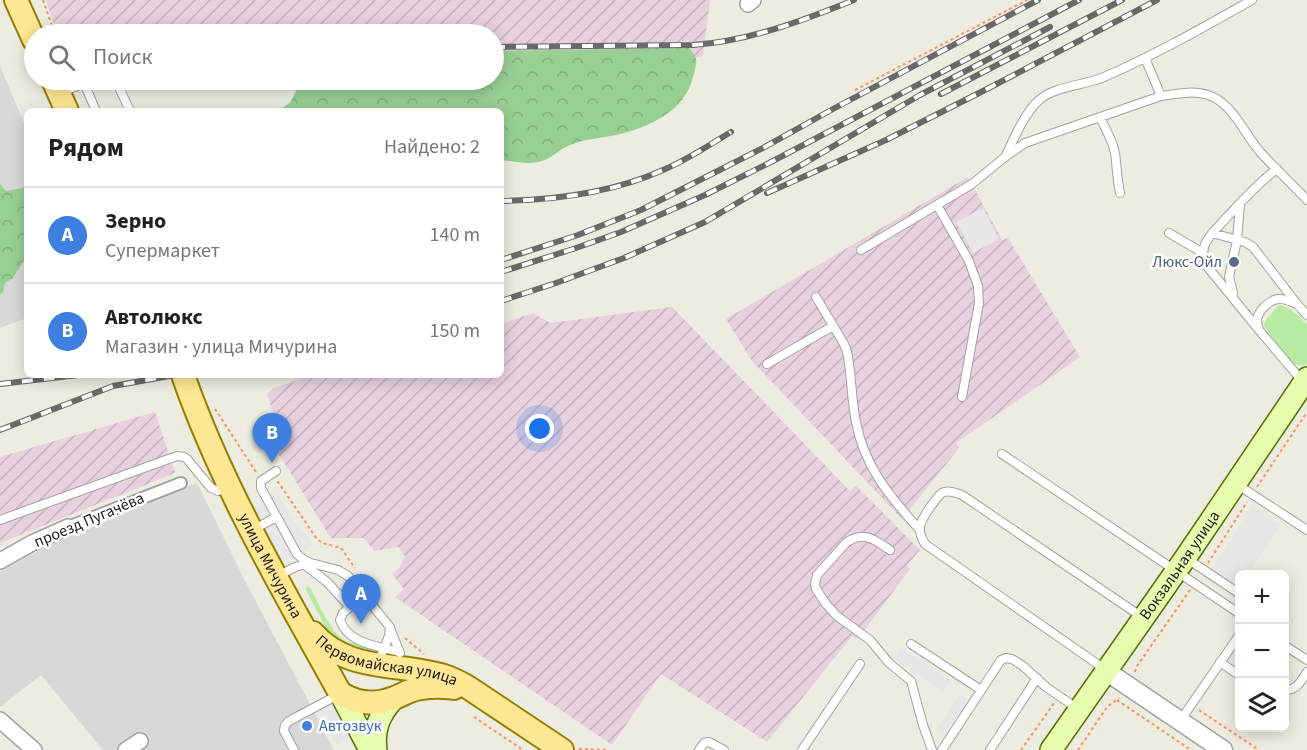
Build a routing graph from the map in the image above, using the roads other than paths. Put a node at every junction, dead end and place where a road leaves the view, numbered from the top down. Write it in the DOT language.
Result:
graph roads {
  1 [pos="16,0"];
  2 [pos="1252,0"];
  3 [pos="27,24"];
  4 [pos="1145,58"];
  5 [pos="88,90"];
  6 [pos="120,90"];
  7 [pos="1161,96"];
  8 [pos="124,99"];
  9 [pos="116,103"];
  10 [pos="97,108"];
  11 [pos="128,108"];
  12 [pos="1100,117"];
  13 [pos="1005,157"];
  14 [pos="1277,169"];
  15 [pos="1120,193"];
  16 [pos="1307,200"];
  17 [pos="1240,204"];
  18 [pos="937,205"];
  19 [pos="1169,233"];
  20 [pos="1212,233"];
  21 [pos="1237,240"];
  22 [pos="861,250"];
  23 [pos="1203,253"];
  24 [pos="816,297"];
  25 [pos="1234,297"];
  26 [pos="1297,304"];
  27 [pos="1307,315"];
  28 [pos="833,326"];
  29 [pos="1259,330"];
  30 [pos="767,364"];
  31 [pos="184,378"];
  32 [pos="1305,381"];
  33 [pos="962,397"];
  34 [pos="1002,453"];
  35 [pos="276,471"];
  36 [pos="181,483"];
  37 [pos="230,488"];
  38 [pos="1244,489"];
  39 [pos="276,517"];
  40 [pos="0,520"];
  41 [pos="68,527"];
  42 [pos="919,529"];
  43 [pos="252,530"];
  44 [pos="1307,530"];
  45 [pos="891,550"];
  46 [pos="297,555"];
  47 [pos="0,561"];
  48 [pos="304,564"];
  49 [pos="315,564"];
  50 [pos="1181,564"];
  51 [pos="285,573"];
  52 [pos="1235,591"];
  53 [pos="364,595"];
  54 [pos="350,607"];
  55 [pos="1235,611"];
  56 [pos="297,615"];
  57 [pos="1143,618"];
  58 [pos="390,627"];
  59 [pos="1235,640"];
  60 [pos="911,644"];
  61 [pos="1289,648"];
  62 [pos="399,652"];
  63 [pos="381,657"];
  64 [pos="1307,660"];
  65 [pos="1220,662"];
  66 [pos="423,663"];
  67 [pos="860,664"];
  68 [pos="1106,671"];
  69 [pos="1307,672"];
  70 [pos="1235,673"];
  71 [pos="1037,678"];
  72 [pos="444,686"];
  73 [pos="1289,689"];
  74 [pos="981,690"];
  75 [pos="340,693"];
  76 [pos="394,698"];
  77 [pos="479,707"];
  78 [pos="1079,710"];
  79 [pos="0,720"];
  80 [pos="1180,721"];
  81 [pos="141,741"];
  82 [pos="570,749"];
  83 [pos="34,750"];
  84 [pos="126,750"];
  85 [pos="294,750"];
  86 [pos="370,750"];
  87 [pos="376,750"];
  88 [pos="699,750"];
  89 [pos="724,750"];
  90 [pos="802,750"];
  91 [pos="932,750"];
  92 [pos="942,750"];
  93 [pos="990,750"];
  94 [pos="1051,750"];
  95 [pos="1223,750"];
  1 -- 3 [label="main road"];
  2 -- 4 [label="lane"];
  4 -- 7 [label="lane"];
  4 -- 13 [label="lane"];
  5 -- 10 [label="lane"];
  6 -- 8 [label="lane"];
  7 -- 12 [label="lane"];
  7 -- 14 [label="lane"];
  8 -- 9 [label="lane"];
  8 -- 11 [label="lane"];
  12 -- 13 [label="lane"];
  12 -- 15 [label="lane"];
  13 -- 18 [label="lane"];
  14 -- 16 [label="lane"];
  14 -- 17 [label="lane"];
  17 -- 20 [label="lane"];
  17 -- 21 [label="lane"];
  18 -- 22 [label="lane"];
  18 -- 33 [label="lane"];
  19 -- 23 [label="lane"];
  20 -- 21 [label="lane"];
  20 -- 23 [label="lane"];
  21 -- 25 [label="lane"];
  21 -- 26 [label="lane"];
  23 -- 25 [label="lane"];
  24 -- 28 [label="lane"];
  25 -- 29 [label="lane"];
  26 -- 27 [label="lane"];
  26 -- 29 [label="lane"];
  28 -- 30 [label="lane"];
  28 -- 42 [label="lane"];
  29 -- 32 [label="lane"];
  31 -- 37 [label="main road, улица Мичурина"];
  32 -- 38 [label="main road, Вокзальная улица"];
  34 -- 50 [label="lane"];
  35 -- 39 [label="lane"];
  36 -- 41 [label="street, проезд Пугачёва"];
  37 -- 40 [label="lane"];
  37 -- 43 [label="main road, улица Мичурина"];
  38 -- 44 [label="lane"];
  38 -- 50 [label="main road, Вокзальная улица"];
  39 -- 43 [label="lane"];
  39 -- 46 [label="lane"];
  41 -- 47 [label="street, проезд Пугачёва"];
  42 -- 57 [label="lane"];
  42 -- 68 [label="lane"];
  43 -- 51 [label="main road, улица Мичурина"];
  45 -- 91 [label="lane"];
  46 -- 49 [label="lane"];
  46 -- 51 [label="lane"];
  48 -- 49 [label="lane"];
  48 -- 51 [label="lane"];
  48 -- 54 [label="lane"];
  49 -- 53 [label="lane"];
  50 -- 52 [label="lane"];
  50 -- 55 [label="lane"];
  50 -- 57 [label="main road, Вокзальная улица"];
  51 -- 56 [label="main road, улица Мичурина"];
  53 -- 54 [label="lane"];
  53 -- 58 [label="lane"];
  54 -- 63 [label="lane"];
  56 -- 63 [label="main road, Первомайская улица"];
  56 -- 75 [label="main road, улица Мичурина"];
  57 -- 68 [label="main road, Вокзальная улица"];
  58 -- 62 [label="lane"];
  58 -- 63 [label="lane"];
  59 -- 65 [label="lane"];
  60 -- 74 [label="lane"];
  61 -- 64 [label="lane"];
  62 -- 63 [label="lane"];
  62 -- 66 [label="lane"];
  63 -- 66 [label="main road, Первомайская улица"];
  63 -- 75 [label="main road"];
  63 -- 76 [label="main road"];
  65 -- 70 [label="lane"];
  65 -- 80 [label="lane"];
  66 -- 72 [label="lane"];
  66 -- 77 [label="main road, Первомайская улица"];
  67 -- 90 [label="lane"];
  68 -- 78 [label="main road, Вокзальная улица"];
  68 -- 80 [label="street"];
  69 -- 73 [label="lane"];
  71 -- 74 [label="lane"];
  71 -- 78 [label="lane"];
  71 -- 93 [label="lane"];
  72 -- 76 [label="main road, Первомайская улица"];
  72 -- 77 [label="main road, Первомайская улица"];
  74 -- 92 [label="lane"];
  75 -- 76 [label="main road, Первомайская улица"];
  75 -- 85 [label="lane"];
  75 -- 86 [label="main road, улица Мичурина"];
  76 -- 87 [label="main road"];
  77 -- 82 [label="main road, Первомайская улица"];
  78 -- 94 [label="main road, Вокзальная улица"];
  79 -- 83 [label="street"];
  80 -- 95 [label="street"];
  81 -- 84 [label="street"];
  88 -- 89 [label="lane"];
}
